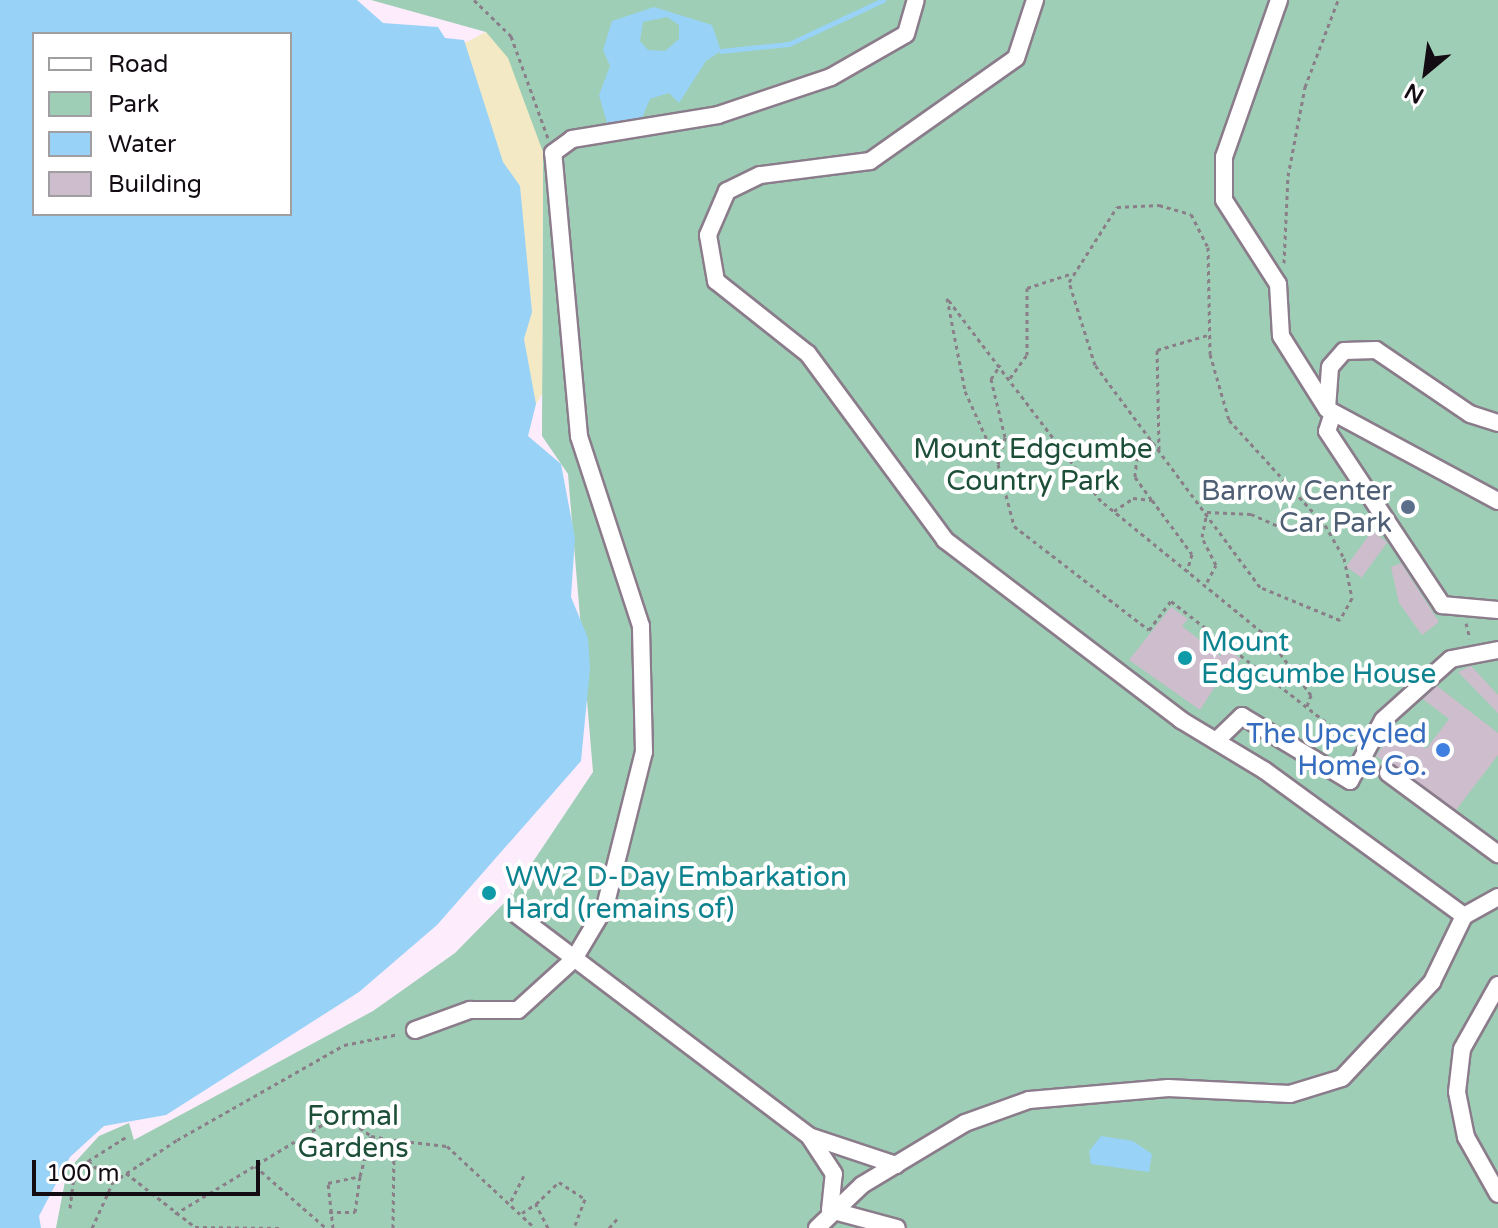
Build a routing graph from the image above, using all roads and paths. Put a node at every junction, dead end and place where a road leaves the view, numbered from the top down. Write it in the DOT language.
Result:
graph roads {
  1 [pos="474,0"];
  2 [pos="916,0"];
  3 [pos="1035,0"];
  4 [pos="1279,0"];
  5 [pos="1338,0"];
  6 [pos="553,153"];
  7 [pos="1073,273"];
  8 [pos="1278,284"];
  9 [pos="1211,334"];
  10 [pos="1000,364"];
  11 [pos="1010,378"];
  12 [pos="1330,411"];
  13 [pos="1498,423"];
  14 [pos="1152,440"];
  15 [pos="1159,450"];
  16 [pos="998,464"];
  17 [pos="1152,500"];
  18 [pos="1498,501"];
  19 [pos="1113,511"];
  20 [pos="1207,512"];
  21 [pos="1325,525"];
  22 [pos="1187,571"];
  23 [pos="1207,582"];
  24 [pos="1462,608"];
  25 [pos="1498,610"];
  26 [pos="1498,650"];
  27 [pos="1475,654"];
  28 [pos="1307,706"];
  29 [pos="1216,741"];
  30 [pos="1366,753"];
  31 [pos="1388,773"];
  32 [pos="1498,854"];
  33 [pos="1498,897"];
  34 [pos="517,915"];
  35 [pos="1464,916"];
  36 [pos="574,959"];
  37 [pos="1498,985"];
  38 [pos="415,1030"];
  39 [pos="371,1136"];
  40 [pos="809,1136"];
  41 [pos="126,1137"];
  42 [pos="394,1140"];
  43 [pos="88,1161"];
  44 [pos="896,1165"];
  45 [pos="252,1166"];
  46 [pos="126,1173"];
  47 [pos="524,1175"];
  48 [pos="360,1176"];
  49 [pos="113,1182"];
  50 [pos="1498,1194"];
  51 [pos="511,1201"];
  52 [pos="536,1204"];
  53 [pos="70,1208"];
  54 [pos="830,1210"];
  55 [pos="329,1212"];
  56 [pos="522,1213"];
  57 [pos="175,1214"];
  58 [pos="617,1219"];
  59 [pos="265,1226"];
  60 [pos="92,1228"];
  61 [pos="200,1228"];
  62 [pos="283,1228"];
  63 [pos="326,1228"];
  64 [pos="333,1228"];
  65 [pos="393,1228"];
  66 [pos="535,1228"];
  67 [pos="548,1228"];
  68 [pos="574,1228"];
  69 [pos="609,1228"];
  70 [pos="817,1228"];
  71 [pos="897,1228"];
  1 -- 6 [label="path"];
  2 -- 6 [label="lane"];
  3 -- 29 [label="lane"];
  4 -- 8 [label="lane"];
  5 -- 8 [label="path"];
  6 -- 36 [label="lane"];
  7 -- 9 [label="path"];
  7 -- 11 [label="path"];
  7 -- 14 [label="path"];
  8 -- 12 [label="lane"];
  9 -- 15 [label="path"];
  9 -- 21 [label="path"];
  10 -- 11 [label="path"];
  10 -- 16 [label="path"];
  10 -- 16 [label="path"];
  11 -- 19 [label="path"];
  12 -- 13 [label="lane"];
  12 -- 18 [label="lane"];
  12 -- 24 [label="lane"];
  14 -- 15 [label="path"];
  14 -- 17 [label="path"];
  15 -- 20 [label="path"];
  16 -- 28 [label="path"];
  17 -- 19 [label="path"];
  17 -- 22 [label="path"];
  19 -- 22 [label="path"];
  20 -- 21 [label="path"];
  20 -- 21 [label="path"];
  20 -- 23 [label="path"];
  22 -- 23 [label="path"];
  23 -- 28 [label="path"];
  24 -- 25 [label="lane"];
  24 -- 27 [label="path"];
  26 -- 27 [label="lane"];
  27 -- 30 [label="lane"];
  28 -- 30 [label="path"];
  29 -- 30 [label="lane"];
  29 -- 35 [label="lane"];
  31 -- 32 [label="lane"];
  33 -- 35 [label="lane"];
  34 -- 36 [label="lane"];
  35 -- 44 [label="lane"];
  36 -- 38 [label="lane"];
  36 -- 40 [label="lane"];
  37 -- 50 [label="lane"];
  38 -- 46 [label="path"];
  39 -- 42 [label="path"];
  39 -- 45 [label="path"];
  39 -- 48 [label="path"];
  40 -- 44 [label="lane"];
  40 -- 54 [label="lane"];
  41 -- 43 [label="path"];
  42 -- 51 [label="path"];
  42 -- 65 [label="path"];
  43 -- 49 [label="path"];
  43 -- 53 [label="path"];
  44 -- 54 [label="lane"];
  45 -- 57 [label="path"];
  45 -- 63 [label="path"];
  46 -- 49 [label="path"];
  46 -- 57 [label="path"];
  47 -- 51 [label="path"];
  48 -- 55 [label="path"];
  48 -- 55 [label="path"];
  49 -- 60 [label="path"];
  51 -- 56 [label="path"];
  52 -- 56 [label="path"];
  52 -- 67 [label="path"];
  52 -- 68 [label="path"];
  54 -- 70 [label="lane"];
  54 -- 71 [label="lane"];
  55 -- 64 [label="path"];
  56 -- 66 [label="path"];
  57 -- 61 [label="path"];
  58 -- 69 [label="path"];
  59 -- 61 [label="path"];
  59 -- 62 [label="path"];
}
